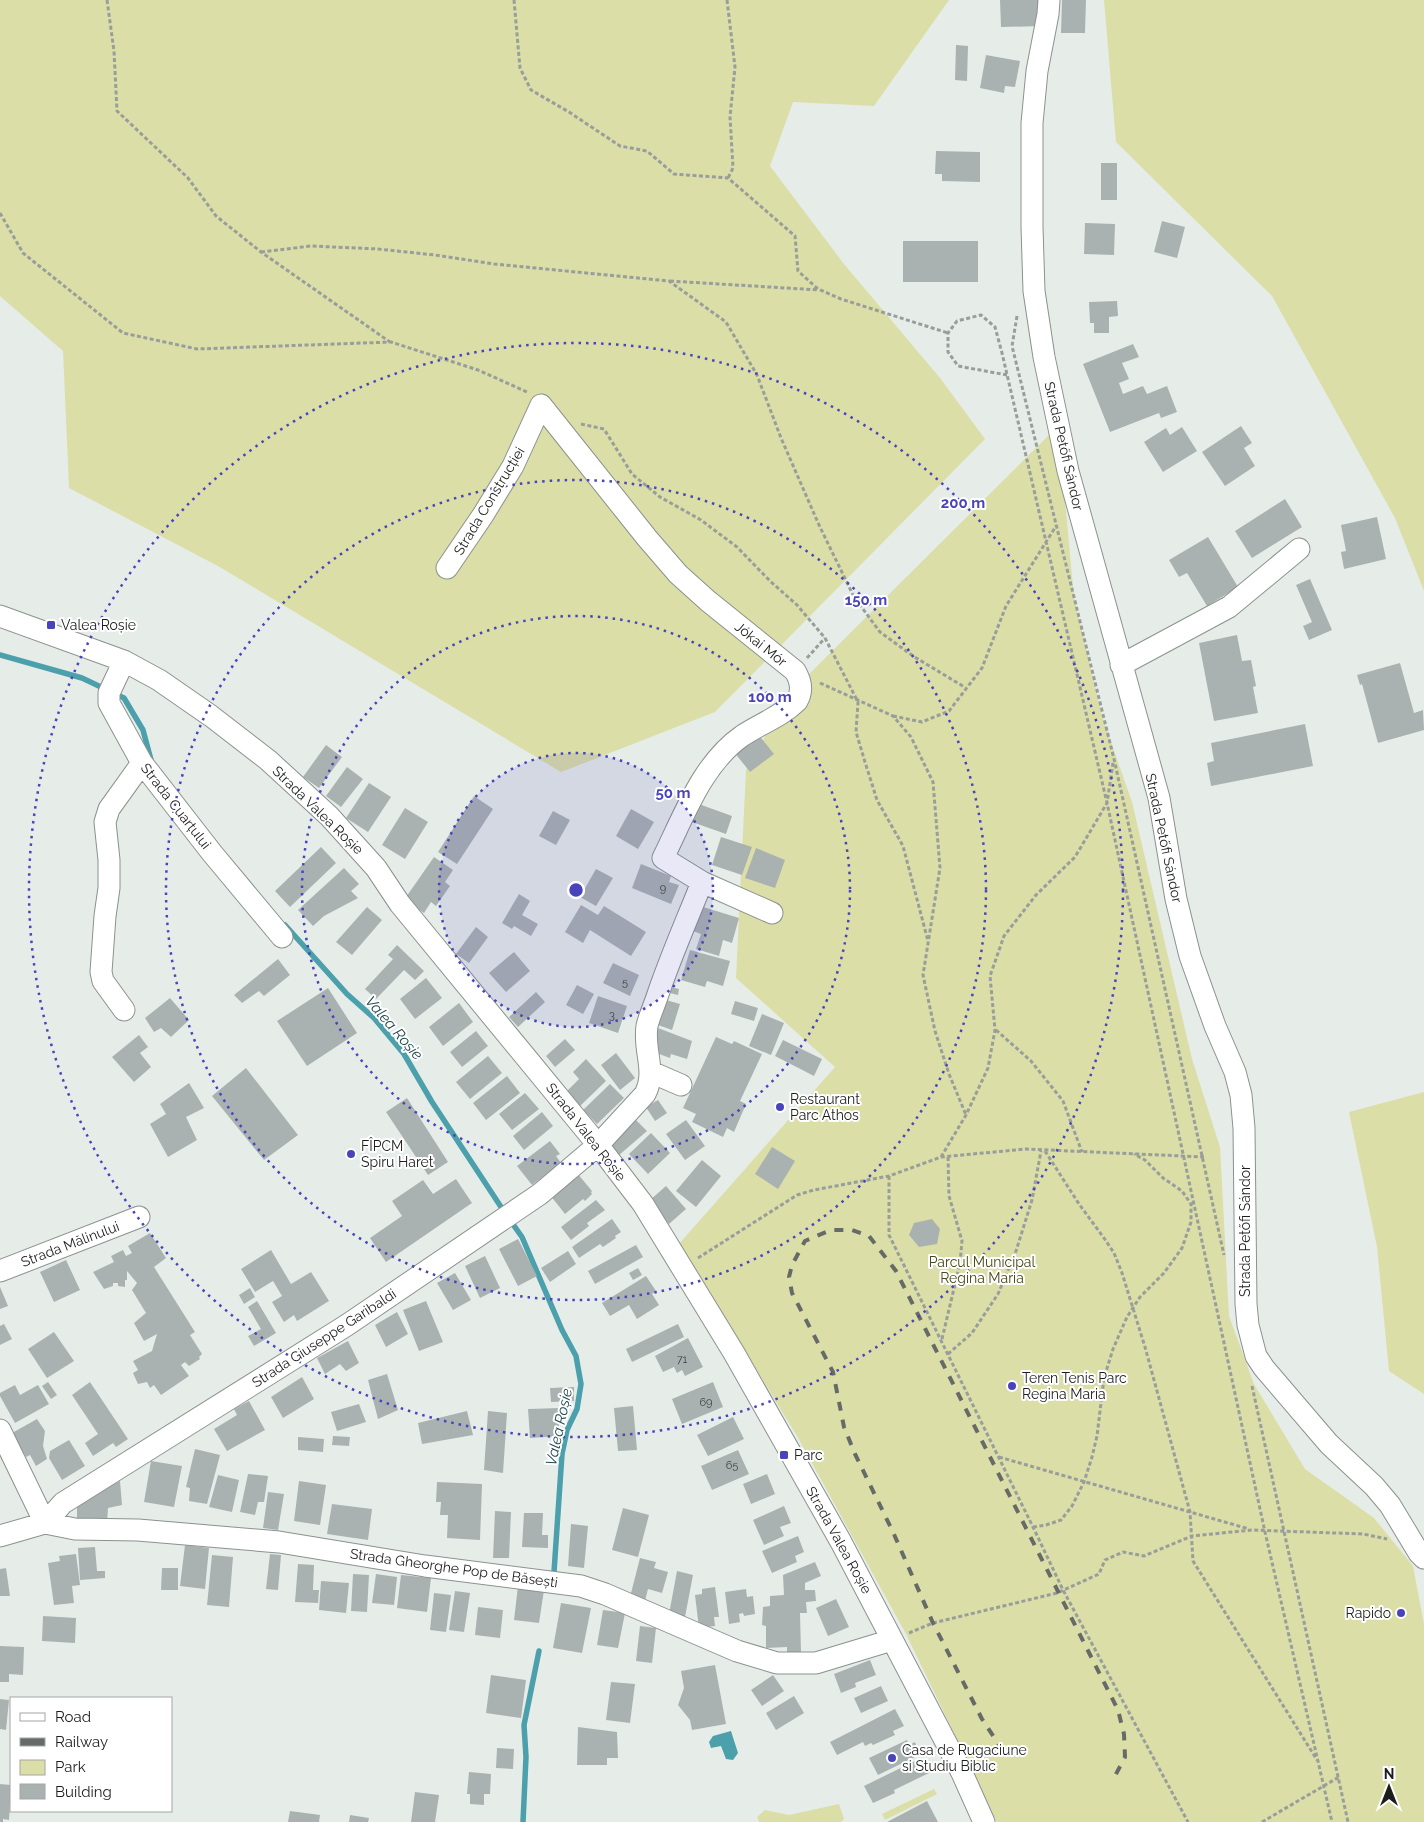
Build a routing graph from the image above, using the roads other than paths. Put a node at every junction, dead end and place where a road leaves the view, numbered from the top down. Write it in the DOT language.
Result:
graph roads {
  1 [pos="1049,0"];
  2 [pos="541,405"];
  3 [pos="1299,549"];
  4 [pos="447,568"];
  5 [pos="0,616"];
  6 [pos="124,661"];
  7 [pos="1121,665"];
  8 [pos="142,763"];
  9 [pos="702,882"];
  10 [pos="772,913"];
  11 [pos="282,938"];
  12 [pos="124,1010"];
  13 [pos="651,1072"];
  14 [pos="680,1085"];
  15 [pos="598,1145"];
  16 [pos="139,1217"];
  17 [pos="0,1271"];
  18 [pos="0,1430"];
  19 [pos="45,1524"];
  20 [pos="0,1536"];
  21 [pos="1420,1552"];
  22 [pos="892,1640"];
  23 [pos="984,1822"];
  1 -- 7 [label="street, Strada Petőfi Sándor"];
  2 -- 4 [label="street, Strada Construcției"];
  2 -- 9 [label="street, Jókai Mór"];
  3 -- 7 [label="street"];
  5 -- 6 [label="street, Strada Valea Roșie"];
  6 -- 8 [label="street, Strada Cuarțului"];
  6 -- 15 [label="street, Strada Valea Roșie"];
  7 -- 21 [label="street, Strada Petőfi Sándor"];
  8 -- 11 [label="street, Strada Cuarțului"];
  8 -- 12 [label="street"];
  9 -- 10 [label="street"];
  9 -- 13 [label="street"];
  13 -- 14 [label="street"];
  13 -- 15 [label="street"];
  15 -- 19 [label="street, Strada Giuseppe Garibaldi"];
  15 -- 22 [label="street, Strada Valea Roșie"];
  16 -- 17 [label="street, Strada Mălinului"];
  18 -- 19 [label="street"];
  19 -- 20 [label="street, Strada Gheorghe Pop de Băsești"];
  19 -- 22 [label="street, Strada Gheorghe Pop de Băsești"];
  22 -- 23 [label="street, Strada Valea Roșie"];
}
